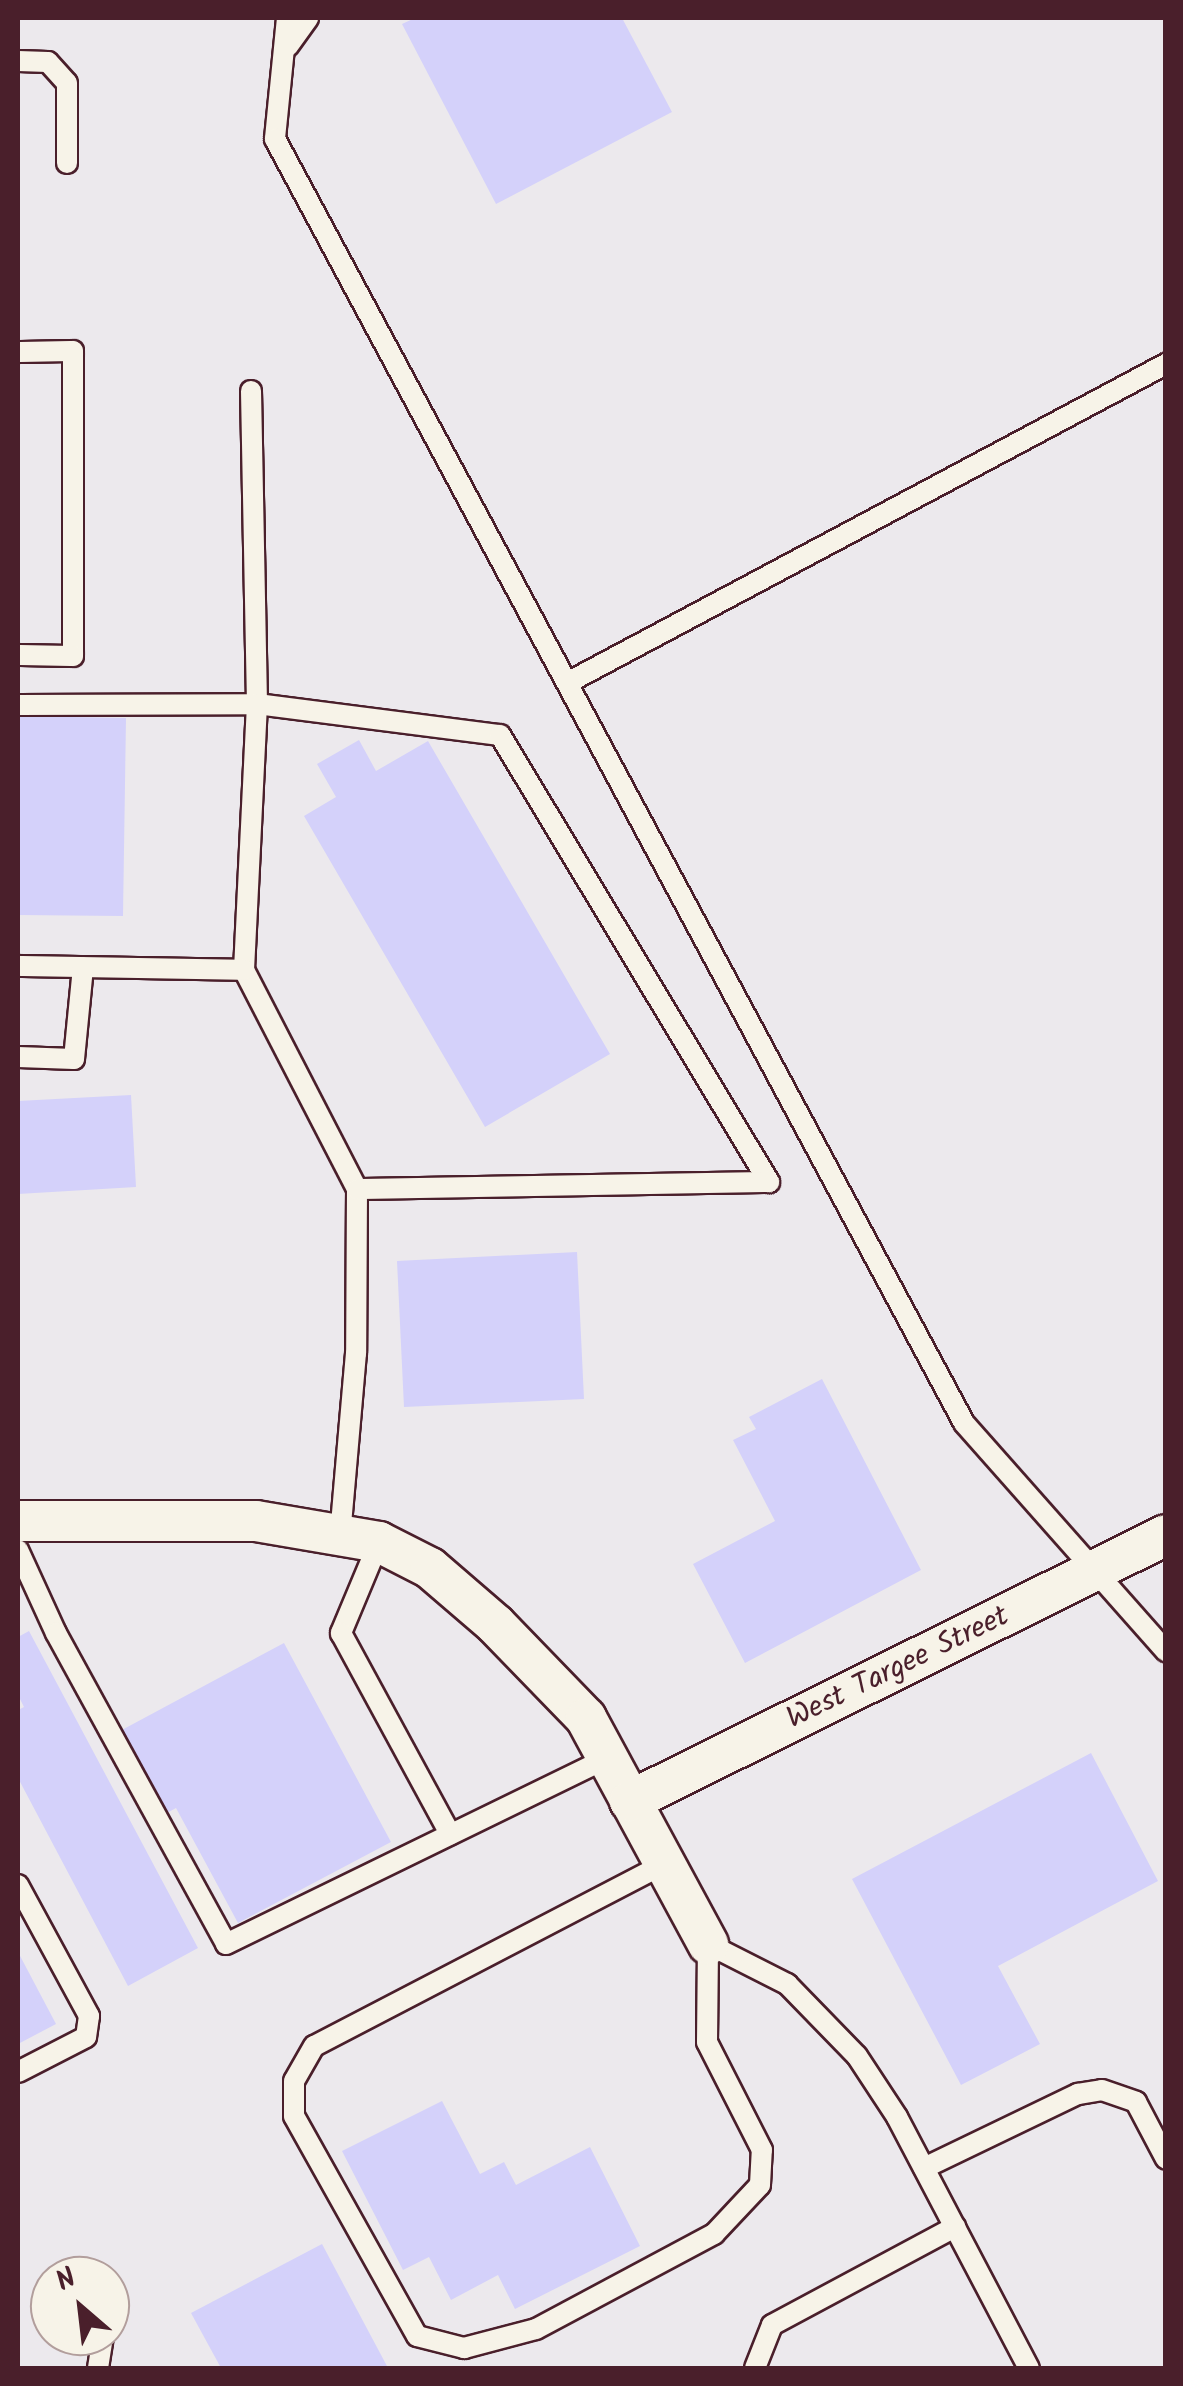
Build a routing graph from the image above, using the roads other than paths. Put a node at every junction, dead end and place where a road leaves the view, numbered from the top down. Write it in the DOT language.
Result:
graph roads {
  1 [pos="288,18"];
  2 [pos="308,18"];
  3 [pos="287,47"];
  4 [pos="18,60"];
  5 [pos="67,164"];
  6 [pos="18,352"];
  7 [pos="1166,364"];
  8 [pos="251,391"];
  9 [pos="18,655"];
  10 [pos="567,684"];
  11 [pos="257,704"];
  12 [pos="18,705"];
  13 [pos="18,966"];
  14 [pos="83,967"];
  15 [pos="244,970"];
  16 [pos="18,1056"];
  17 [pos="358,1189"];
  18 [pos="18,1521"];
  19 [pos="1166,1536"];
  20 [pos="360,1538"];
  21 [pos="18,1550"];
  22 [pos="1092,1571"];
  23 [pos="1166,1650"];
  24 [pos="607,1758"];
  25 [pos="630,1800"];
  26 [pos="450,1834"];
  27 [pos="664,1864"];
  28 [pos="18,1884"];
  29 [pos="708,1944"];
  30 [pos="18,2072"];
  31 [pos="1166,2159"];
  32 [pos="924,2168"];
  33 [pos="955,2227"];
  34 [pos="755,2368"];
  35 [pos="1030,2368"];
  1 -- 3 [label="lane"];
  2 -- 3 [label="lane"];
  3 -- 10 [label="lane"];
  4 -- 5 [label="lane"];
  6 -- 9 [label="lane"];
  7 -- 10 [label="lane"];
  8 -- 11 [label="lane"];
  10 -- 22 [label="lane"];
  11 -- 12 [label="lane"];
  11 -- 15 [label="lane"];
  11 -- 17 [label="lane"];
  13 -- 14 [label="lane"];
  14 -- 15 [label="lane"];
  14 -- 16 [label="lane"];
  15 -- 17 [label="lane"];
  17 -- 20 [label="lane"];
  18 -- 20 [label="street"];
  19 -- 22 [label="street, West Targee Street"];
  20 -- 24 [label="street"];
  20 -- 26 [label="lane"];
  21 -- 26 [label="lane"];
  22 -- 23 [label="lane"];
  22 -- 25 [label="street, West Targee Street"];
  24 -- 25 [label="street"];
  24 -- 26 [label="lane"];
  25 -- 27 [label="street"];
  27 -- 29 [label="street"];
  27 -- 29 [label="lane"];
  28 -- 30 [label="lane"];
  29 -- 32 [label="lane"];
  31 -- 32 [label="lane"];
  32 -- 33 [label="lane"];
  33 -- 34 [label="lane"];
  33 -- 35 [label="lane"];
}
